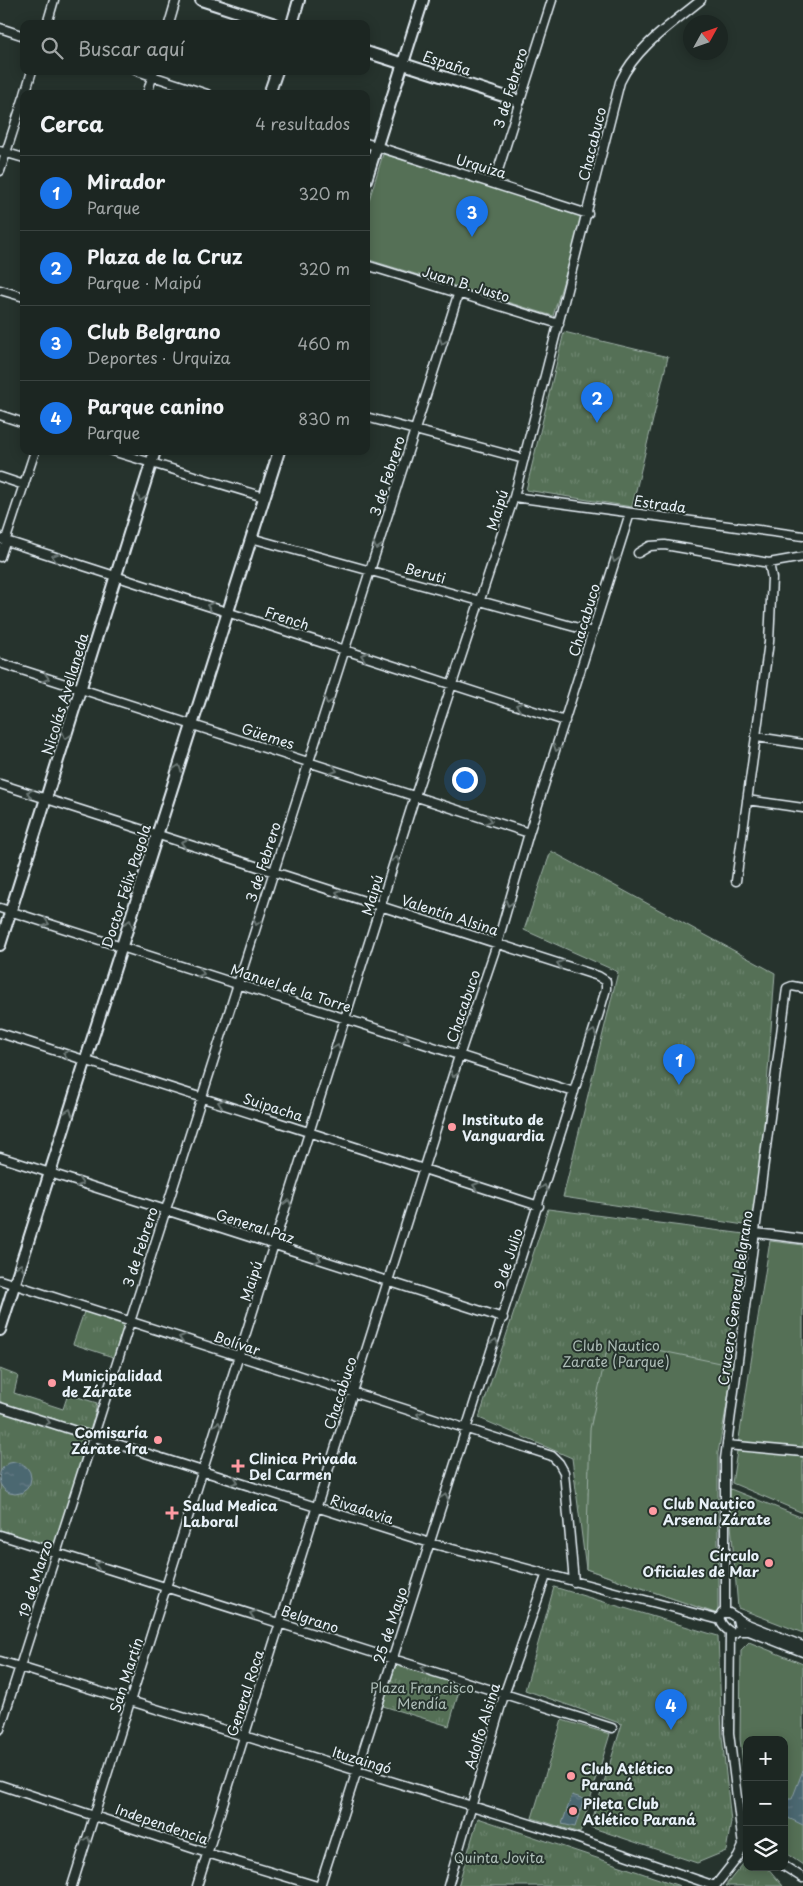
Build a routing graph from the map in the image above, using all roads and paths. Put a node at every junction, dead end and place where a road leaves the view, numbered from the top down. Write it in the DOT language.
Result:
graph roads {
  1 [pos="54,0"];
  2 [pos="176,0"];
  3 [pos="201,0"];
  4 [pos="299,0"];
  5 [pos="423,0"];
  6 [pos="552,0"];
  7 [pos="701,0"];
  8 [pos="48,20"];
  9 [pos="170,20"];
  10 [pos="262,20"];
  11 [pos="293,20"];
  12 [pos="0,28"];
  13 [pos="20,35"];
  14 [pos="370,53"];
  15 [pos="403,63"];
  16 [pos="31,75"];
  17 [pos="153,75"];
  18 [pos="156,75"];
  19 [pos="275,75"];
  20 [pos="26,90"];
  21 [pos="149,90"];
  22 [pos="196,90"];
  23 [pos="270,90"];
  24 [pos="518,101"];
  25 [pos="20,106"];
  26 [pos="370,144"];
  27 [pos="377,146"];
  28 [pos="3,152"];
  29 [pos="20,157"];
  30 [pos="370,168"];
  31 [pos="0,171"];
  32 [pos="494,183"];
  33 [pos="588,214"];
  34 [pos="370,266"];
  35 [pos="0,290"];
  36 [pos="458,295"];
  37 [pos="20,296"];
  38 [pos="559,324"];
  39 [pos="0,415"];
  40 [pos="370,418"];
  41 [pos="20,421"];
  42 [pos="415,429"];
  43 [pos="34,455"];
  44 [pos="124,455"];
  45 [pos="154,455"];
  46 [pos="278,455"];
  47 [pos="524,459"];
  48 [pos="151,464"];
  49 [pos="0,477"];
  50 [pos="24,485"];
  51 [pos="514,497"];
  52 [pos="264,498"];
  53 [pos="630,513"];
  54 [pos="803,536"];
  55 [pos="251,538"];
  56 [pos="3,540"];
  57 [pos="638,553"];
  58 [pos="0,557"];
  59 [pos="803,557"];
  60 [pos="769,563"];
  61 [pos="369,571"];
  62 [pos="116,577"];
  63 [pos="481,600"];
  64 [pos="227,611"];
  65 [pos="593,632"];
  66 [pos="344,650"];
  67 [pos="0,663"];
  68 [pos="452,685"];
  69 [pos="81,689"];
  70 [pos="566,721"];
  71 [pos="192,724"];
  72 [pos="757,737"];
  73 [pos="803,744"];
  74 [pos="308,762"];
  75 [pos="0,784"];
  76 [pos="416,796"];
  77 [pos="46,799"];
  78 [pos="747,800"];
  79 [pos="803,808"];
  80 [pos="529,833"];
  81 [pos="157,834"];
  82 [pos="273,872"];
  83 [pos="736,881"];
  84 [pos="382,907"];
  85 [pos="0,908"];
  86 [pos="10,912"];
  87 [pos="497,944"];
  88 [pos="0,945"];
  89 [pos="121,947"];
  90 [pos="606,981"];
  91 [pos="237,984"];
  92 [pos="803,988"];
  93 [pos="346,1019"];
  94 [pos="0,1033"];
  95 [pos="459,1056"];
  96 [pos="86,1060"];
  97 [pos="574,1092"];
  98 [pos="201,1097"];
  99 [pos="310,1133"];
  100 [pos="0,1157"];
  101 [pos="425,1170"];
  102 [pos="50,1173"];
  103 [pos="539,1206"];
  104 [pos="165,1210"];
  105 [pos="756,1233"];
  106 [pos="803,1240"];
  107 [pos="276,1245"];
  108 [pos="0,1280"];
  109 [pos="389,1282"];
  110 [pos="15,1285"];
  111 [pos="502,1318"];
  112 [pos="129,1322"];
  113 [pos="0,1330"];
  114 [pos="240,1357"];
  115 [pos="352,1393"];
  116 [pos="0,1407"];
  117 [pos="466,1430"];
  118 [pos="93,1436"];
  119 [pos="727,1445"];
  120 [pos="803,1452"];
  121 [pos="204,1471"];
  122 [pos="318,1508"];
  123 [pos="0,1535"];
  124 [pos="430,1543"];
  125 [pos="57,1552"];
  126 [pos="546,1576"];
  127 [pos="574,1582"];
  128 [pos="167,1587"];
  129 [pos="725,1612"];
  130 [pos="737,1619"];
  131 [pos="720,1620"];
  132 [pos="281,1623"];
  133 [pos="734,1631"];
  134 [pos="803,1646"];
  135 [pos="803,1652"];
  136 [pos="393,1658"];
  137 [pos="0,1661"];
  138 [pos="20,1667"];
  139 [pos="504,1695"];
  140 [pos="131,1702"];
  141 [pos="612,1728"];
  142 [pos="0,1729"];
  143 [pos="244,1737"];
  144 [pos="358,1772"];
  145 [pos="0,1784"];
  146 [pos="471,1807"];
  147 [pos="95,1815"];
  148 [pos="741,1833"];
  149 [pos="207,1853"];
  150 [pos="743,1854"];
  151 [pos="738,1857"];
  152 [pos="788,1869"];
  153 [pos="803,1878"];
  154 [pos="72,1886"];
  155 [pos="197,1886"];
  156 [pos="318,1886"];
  157 [pos="448,1886"];
  158 [pos="715,1886"];
  1 -- 8 [label="street"];
  2 -- 9 [label="street"];
  3 -- 10 [label="street"];
  4 -- 11 [label="street"];
  5 -- 15 [label="street"];
  6 -- 24 [label="street, 3 de Febrero"];
  7 -- 33 [label="street, Chacabuco"];
  12 -- 13 [label="street"];
  14 -- 15 [label="street, España"];
  15 -- 24 [label="street, España"];
  15 -- 27 [label="street"];
  16 -- 20 [label="street"];
  17 -- 21 [label="street"];
  18 -- 22 [label="street"];
  19 -- 23 [label="street"];
  24 -- 32 [label="street, 3 de Febrero"];
  25 -- 28 [label="street"];
  26 -- 27 [label="street, Urquiza"];
  27 -- 30 [label="street"];
  27 -- 32 [label="street, Urquiza"];
  28 -- 29 [label="street"];
  28 -- 31 [label="street"];
  32 -- 33 [label="street, Urquiza"];
  33 -- 38 [label="street, Chacabuco"];
  34 -- 36 [label="street, Juan B. Justo"];
  35 -- 37 [label="street"];
  36 -- 38 [label="street, Juan B. Justo"];
  36 -- 42 [label="street, 3 de Febrero, one-way"];
  38 -- 47 [label="street, Maipú"];
  39 -- 41 [label="street"];
  40 -- 42 [label="street"];
  42 -- 47 [label="street"];
  42 -- 61 [label="street, 3 de Febrero, one-way"];
  43 -- 50 [label="street"];
  44 -- 48 [label="street"];
  45 -- 48 [label="street, Nicolás Avellaneda"];
  46 -- 52 [label="street, Doctor Félix Pagola"];
  47 -- 51 [label="street, Maipú"];
  48 -- 52 [label="street"];
  48 -- 62 [label="street, Nicolás Avellaneda, one-way"];
  49 -- 50 [label="street"];
  50 -- 56 [label="street"];
  51 -- 53 [label="street, Estrada"];
  51 -- 63 [label="street, Maipú"];
  52 -- 55 [label="street, Doctor Félix Pagola"];
  53 -- 54 [label="street, Estrada"];
  53 -- 65 [label="street, Chacabuco, one-way"];
  55 -- 61 [label="street, Beruti"];
  55 -- 64 [label="street, Doctor Félix Pagola"];
  56 -- 58 [label="street"];
  62 -- 56 [label="street, French, one-way"];
  57 -- 60 [label="street"];
  59 -- 60 [label="street"];
  60 -- 72 [label="street"];
  61 -- 63 [label="street, Beruti"];
  61 -- 66 [label="street, 3 de Febrero"];
  64 -- 62 [label="street, French, one-way"];
  62 -- 69 [label="street, Nicolás Avellaneda"];
  63 -- 65 [label="street, Beruti"];
  63 -- 68 [label="street, Maipú"];
  64 -- 66 [label="street, French"];
  64 -- 71 [label="street, Doctor Félix Pagola"];
  65 -- 70 [label="street, Chacabuco"];
  68 -- 66 [label="street, French, one-way"];
  66 -- 74 [label="street, 3 de Febrero, one-way"];
  67 -- 69 [label="street, Güemes, one-way"];
  70 -- 68 [label="street, French, one-way"];
  68 -- 76 [label="street, Maipú"];
  69 -- 71 [label="street, Güemes"];
  69 -- 77 [label="street, Nicolás Avellaneda, one-way"];
  70 -- 80 [label="street, Chacabuco, one-way"];
  71 -- 74 [label="street, Güemes"];
  81 -- 71 [label="street, Doctor Félix Pagola, one-way"];
  72 -- 73 [label="street"];
  72 -- 78 [label="street"];
  74 -- 76 [label="street, Güemes, one-way"];
  74 -- 82 [label="street, 3 de Febrero"];
  77 -- 75 [label="street, Valentín Alsina, one-way"];
  76 -- 80 [label="street, Güemes, one-way"];
  84 -- 76 [label="street, Maipú, one-way"];
  77 -- 81 [label="street, Valentín Alsina"];
  77 -- 86 [label="street, Nicolás Avellaneda"];
  78 -- 79 [label="street"];
  78 -- 83 [label="street"];
  80 -- 87 [label="street, Chacabuco, one-way"];
  82 -- 81 [label="street, Valentín Alsina, one-way"];
  89 -- 81 [label="street, Doctor Félix Pagola, one-way"];
  84 -- 82 [label="street, Valentín Alsina, one-way"];
  82 -- 91 [label="street, 3 de Febrero, one-way"];
  84 -- 87 [label="street, Valentín Alsina"];
  84 -- 93 [label="street, Maipú"];
  85 -- 86 [label="street, Manuel de la Torre"];
  86 -- 88 [label="street, Nicolás Avellaneda"];
  86 -- 89 [label="street, Manuel de la Torre, one-way"];
  90 -- 87 [label="street, Valentín Alsina, one-way"];
  87 -- 95 [label="street, Chacabuco"];
  89 -- 91 [label="street, Manuel de la Torre, one-way"];
  89 -- 96 [label="street, Doctor Félix Pagola"];
  97 -- 90 [label="street, 9 de Julio, one-way"];
  91 -- 93 [label="street, Manuel de la Torre"];
  91 -- 98 [label="street, 3 de Febrero"];
  92 -- 105 [label="street, Crucero General Belgrano"];
  93 -- 95 [label="street, Manuel de la Torre, one-way"];
  99 -- 93 [label="street, Maipú, one-way"];
  96 -- 94 [label="street, Suipacha, one-way"];
  95 -- 97 [label="street, Manuel de la Torre"];
  95 -- 101 [label="street, Chacabuco, one-way"];
  96 -- 98 [label="street, Suipacha"];
  102 -- 96 [label="street, Doctor Félix Pagola, one-way"];
  103 -- 97 [label="street, 9 de Julio, one-way"];
  99 -- 98 [label="street, Suipacha, one-way"];
  98 -- 104 [label="street, 3 de Febrero"];
  99 -- 101 [label="street, Suipacha"];
  107 -- 99 [label="street, Maipú, one-way"];
  100 -- 102 [label="street, General Paz"];
  103 -- 101 [label="street, Suipacha, one-way"];
  101 -- 109 [label="street, Chacabuco"];
  102 -- 104 [label="street, General Paz, one-way"];
  110 -- 102 [label="street, Doctor Félix Pagola, one-way"];
  103 -- 111 [label="street, 9 de Julio"];
  104 -- 107 [label="street, General Paz"];
  104 -- 112 [label="street, 3 de Febrero"];
  105 -- 106 [label="street"];
  105 -- 119 [label="street, Crucero General Belgrano"];
  107 -- 109 [label="street, General Paz, one-way"];
  107 -- 114 [label="street, Maipú"];
  108 -- 110 [label="street, Bolívar"];
  109 -- 111 [label="street, General Paz"];
  109 -- 115 [label="street, Chacabuco"];
  110 -- 112 [label="street, Bolívar"];
  110 -- 113 [label="street, Doctor Félix Pagola"];
  117 -- 111 [label="street, 9 de Julio, one-way"];
  114 -- 112 [label="street, Bolívar, one-way"];
  112 -- 118 [label="street, 3 de Febrero"];
  114 -- 115 [label="street, Bolívar"];
  121 -- 114 [label="street, Maipú, one-way"];
  117 -- 115 [label="street, Bolívar, one-way"];
  115 -- 122 [label="street, Chacabuco"];
  116 -- 118 [label="street, Rivadavia, one-way"];
  124 -- 117 [label="street, 9 de Julio, one-way"];
  117 -- 127 [label="street, Bolívar"];
  118 -- 121 [label="street, Rivadavia"];
  118 -- 125 [label="street, 19 de Marzo"];
  119 -- 120 [label="street"];
  119 -- 129 [label="street, Crucero General Belgrano"];
  121 -- 122 [label="street, Rivadavia, one-way"];
  121 -- 128 [label="street, San Martín"];
  122 -- 124 [label="street, Rivadavia"];
  122 -- 132 [label="street, General Roca"];
  123 -- 125 [label="street, Belgrano"];
  124 -- 126 [label="street, Rivadavia"];
  124 -- 136 [label="street, 25 de Mayo"];
  128 -- 125 [label="street, Belgrano, one-way"];
  125 -- 138 [label="street, 19 de Marzo"];
  126 -- 127 [label="street, Rivadavia"];
  126 -- 139 [label="street, Adolfo Alsina"];
  127 -- 131 [label="street, Rivadavia"];
  132 -- 128 [label="street, Belgrano, one-way"];
  128 -- 140 [label="street, San Martín"];
  129 -- 130 [label="street"];
  129 -- 131 [label="street"];
  130 -- 133 [label="street"];
  130 -- 134 [label="street"];
  131 -- 133 [label="street"];
  132 -- 136 [label="street, Belgrano"];
  132 -- 143 [label="street, General Roca"];
  133 -- 135 [label="street"];
  133 -- 148 [label="street"];
  139 -- 136 [label="street, Belgrano, one-way"];
  136 -- 144 [label="street, 25 de Mayo"];
  137 -- 138 [label="street, Ituzaingó"];
  138 -- 140 [label="street, Ituzaingó"];
  138 -- 142 [label="street, 19 de Marzo"];
  139 -- 141 [label="street, Belgrano"];
  139 -- 146 [label="street, Adolfo Alsina"];
  140 -- 143 [label="street, Ituzaingó"];
  140 -- 147 [label="street, San Martín"];
  143 -- 144 [label="street, Ituzaingó"];
  143 -- 149 [label="street, General Roca"];
  144 -- 146 [label="street, Ituzaingó"];
  144 -- 156 [label="street, 25 de Mayo"];
  145 -- 147 [label="street, Independencia"];
  146 -- 157 [label="street, Adolfo Alsina"];
  146 -- 158 [label="street, Ituzaingó"];
  147 -- 149 [label="street, Independencia"];
  154 -- 147 [label="street, San Martín, one-way"];
  148 -- 151 [label="street"];
  149 -- 155 [label="street, General Roca"];
  149 -- 156 [label="street, Independencia"];
  150 -- 151 [label="street"];
  151 -- 158 [label="street"];
  152 -- 153 [label="street"];
}
